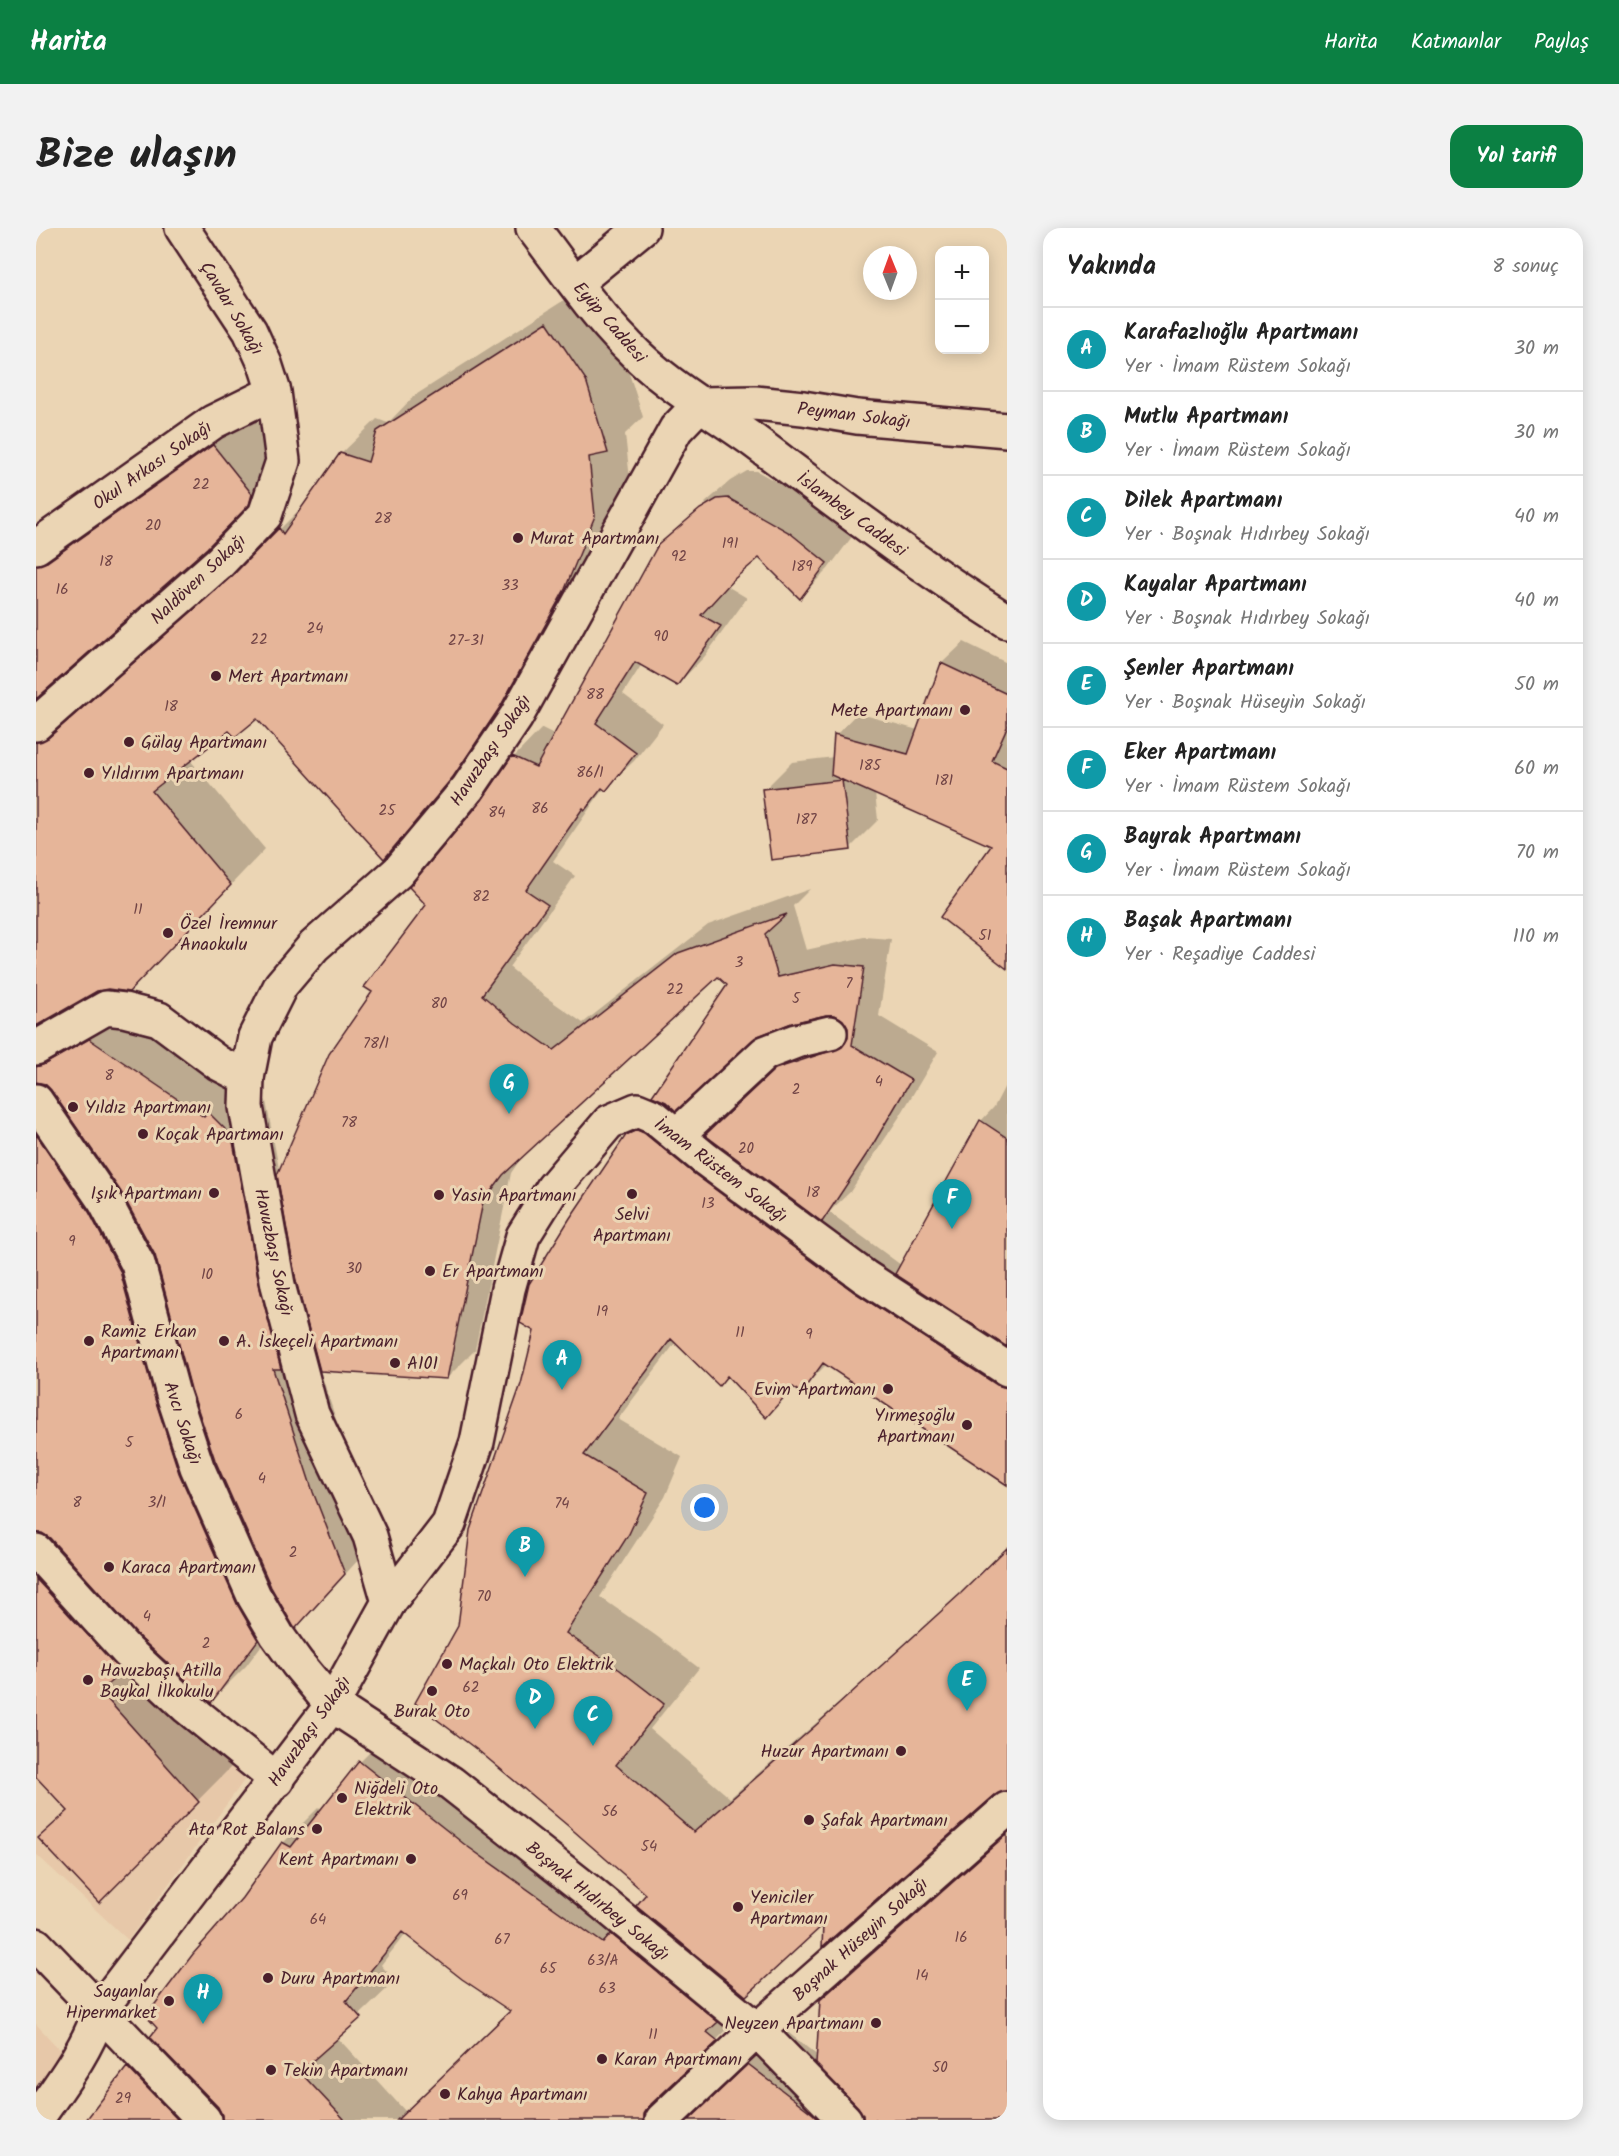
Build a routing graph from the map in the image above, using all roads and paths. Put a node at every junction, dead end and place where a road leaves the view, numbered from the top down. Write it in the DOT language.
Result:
graph roads {
  1 [pos="182,228"];
  2 [pos="532,228"];
  3 [pos="642,228"];
  4 [pos="575,283"];
  5 [pos="274,393"];
  6 [pos="700,404"];
  7 [pos="1007,430"];
  8 [pos="36,547"];
  9 [pos="1007,621"];
  10 [pos="36,724"];
  11 [pos="830,1034"];
  12 [pos="36,1048"];
  13 [pos="246,1078"];
  14 [pos="36,1101"];
  15 [pos="677,1135"];
  16 [pos="1007,1369"];
  17 [pos="36,1551"];
  18 [pos="389,1602"];
  19 [pos="332,1705"];
  20 [pos="277,1780"];
  21 [pos="1007,1809"];
  22 [pos="36,1945"];
  23 [pos="100,2010"];
  24 [pos="757,2030"];
  25 [pos="36,2120"];
  26 [pos="204,2120"];
  27 [pos="662,2120"];
  28 [pos="845,2120"];
  1 -- 5 [label="street, Çavdar Sokağı"];
  2 -- 4 [label="street, Eyüp Caddesi"];
  3 -- 4 [label="street"];
  4 -- 6 [label="street, Eyüp Caddesi"];
  5 -- 8 [label="street, Okul Arkası Sokağı"];
  5 -- 10 [label="street, Naldöven Sokağı"];
  6 -- 7 [label="street, Peyman Sokağı"];
  6 -- 9 [label="street, İslambey Caddesi"];
  6 -- 13 [label="street, Havuzbaşı Sokağı"];
  11 -- 15 [label="street"];
  12 -- 13 [label="street"];
  13 -- 18 [label="street, Havuzbaşı Sokağı"];
  14 -- 19 [label="street, Avcı Sokağı"];
  15 -- 16 [label="street, İmam Rüstem Sokağı"];
  15 -- 18 [label="street, İmam Rüstem Sokağı"];
  17 -- 20 [label="street"];
  18 -- 19 [label="street, Havuzbaşı Sokağı"];
  19 -- 20 [label="street, Havuzbaşı Sokağı"];
  19 -- 24 [label="street, Boşnak Hıdırbey Sokağı"];
  20 -- 23 [label="street, Havuzbaşı Sokağı"];
  21 -- 24 [label="street, Boşnak Hüseyin Sokağı"];
  22 -- 23 [label="street"];
  23 -- 25 [label="street, Havuzbaşı Sokağı"];
  23 -- 26 [label="street"];
  24 -- 27 [label="street, Boşnak Hüseyin Sokağı"];
  24 -- 28 [label="street, Boşnak Hıdırbey Sokağı"];
}
